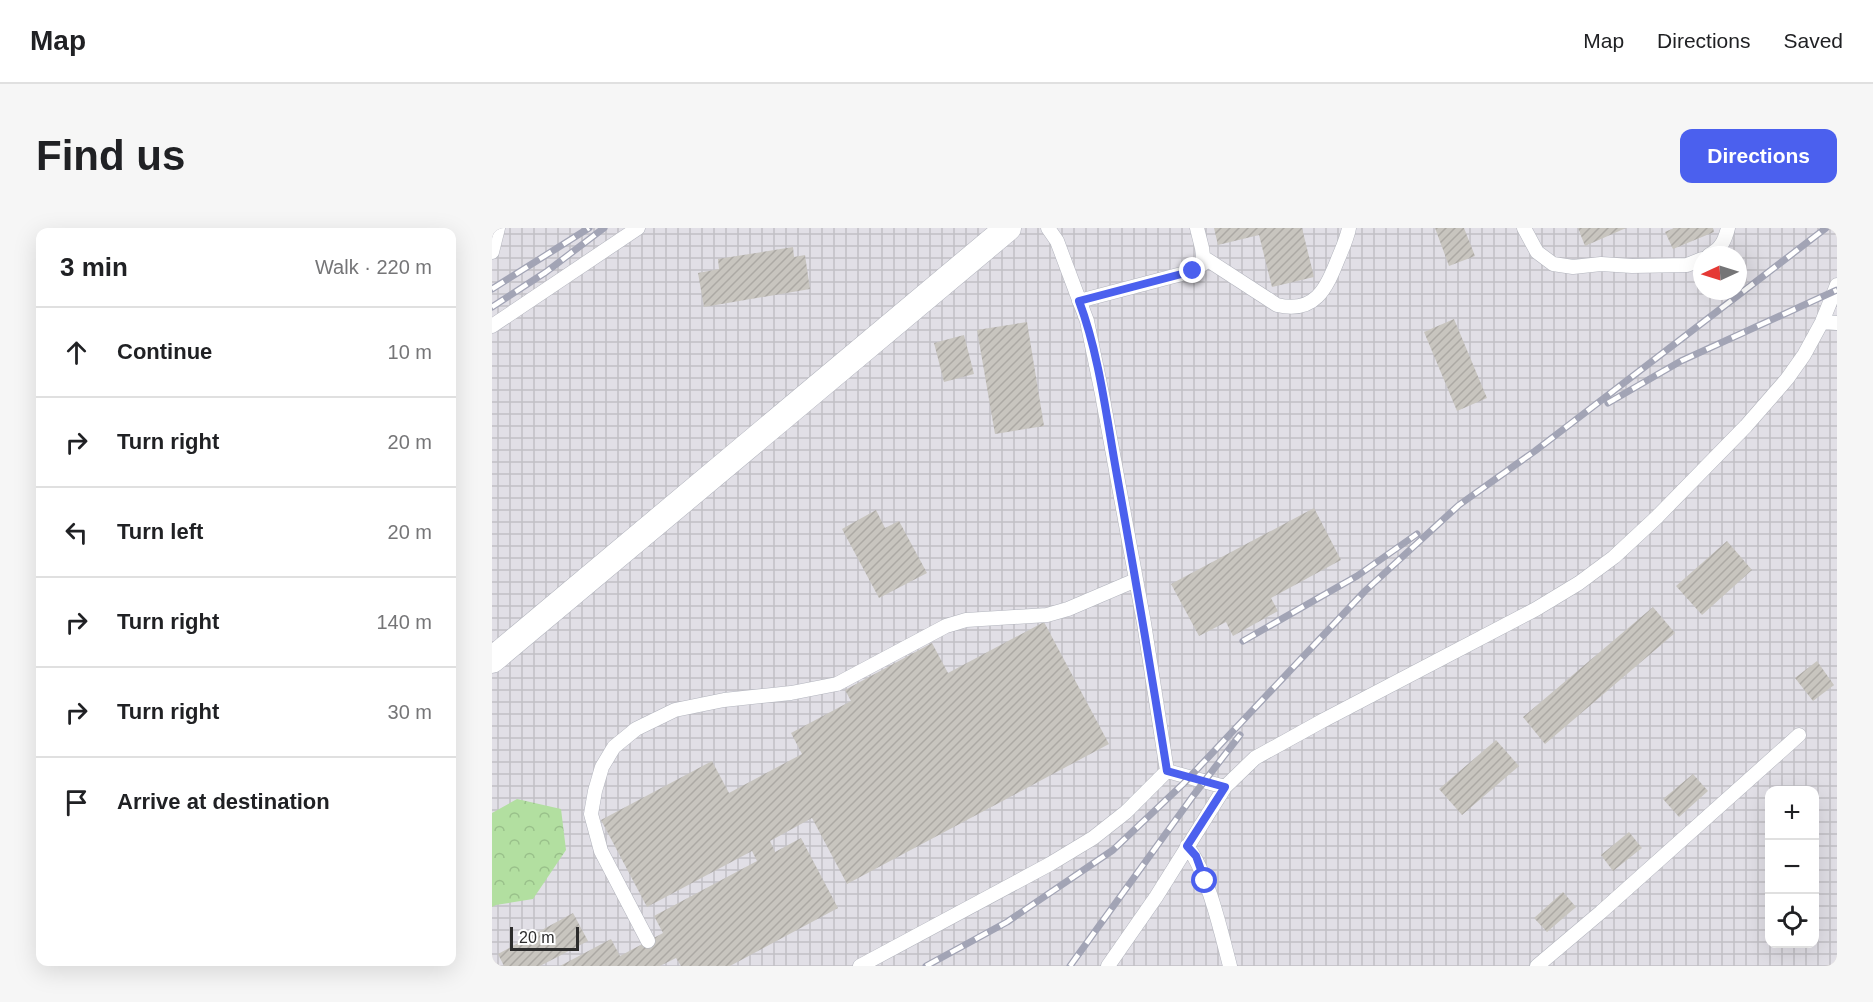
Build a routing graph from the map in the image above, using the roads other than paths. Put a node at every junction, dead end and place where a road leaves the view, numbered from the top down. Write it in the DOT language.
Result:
graph roads {
  1 [pos="498,228"];
  2 [pos="638,228"];
  3 [pos="1008,228"];
  4 [pos="1048,228"];
  5 [pos="1197,228"];
  6 [pos="1349,228"];
  7 [pos="1524,228"];
  8 [pos="1728,228"];
  9 [pos="1721,246"];
  10 [pos="492,252"];
  11 [pos="1203,257"];
  12 [pos="1693,262"];
  13 [pos="1837,285"];
  14 [pos="1079,301"];
  15 [pos="1822,322"];
  16 [pos="1837,322"];
  17 [pos="492,326"];
  18 [pos="1136,580"];
  19 [pos="492,660"];
  20 [pos="1799,735"];
  21 [pos="1167,771"];
  22 [pos="1225,787"];
  23 [pos="1187,846"];
  24 [pos="648,941"];
  25 [pos="860,966"];
  26 [pos="1108,966"];
  27 [pos="1230,966"];
  28 [pos="1537,966"];
  1 -- 10 [label="lane"];
  2 -- 17 [label="lane"];
  3 -- 19 [label="street"];
  4 -- 14 [label="lane"];
  5 -- 11 [label="lane"];
  6 -- 11 [label="lane"];
  7 -- 12 [label="lane"];
  8 -- 9 [label="lane"];
  11 -- 14 [label="lane"];
  13 -- 15 [label="lane"];
  14 -- 18 [label="lane"];
  15 -- 16 [label="lane"];
  15 -- 22 [label="lane"];
  18 -- 21 [label="lane"];
  18 -- 24 [label="lane"];
  20 -- 28 [label="lane"];
  21 -- 22 [label="lane"];
  21 -- 25 [label="lane"];
  22 -- 23 [label="lane"];
  23 -- 26 [label="lane"];
  23 -- 27 [label="lane"];
}
